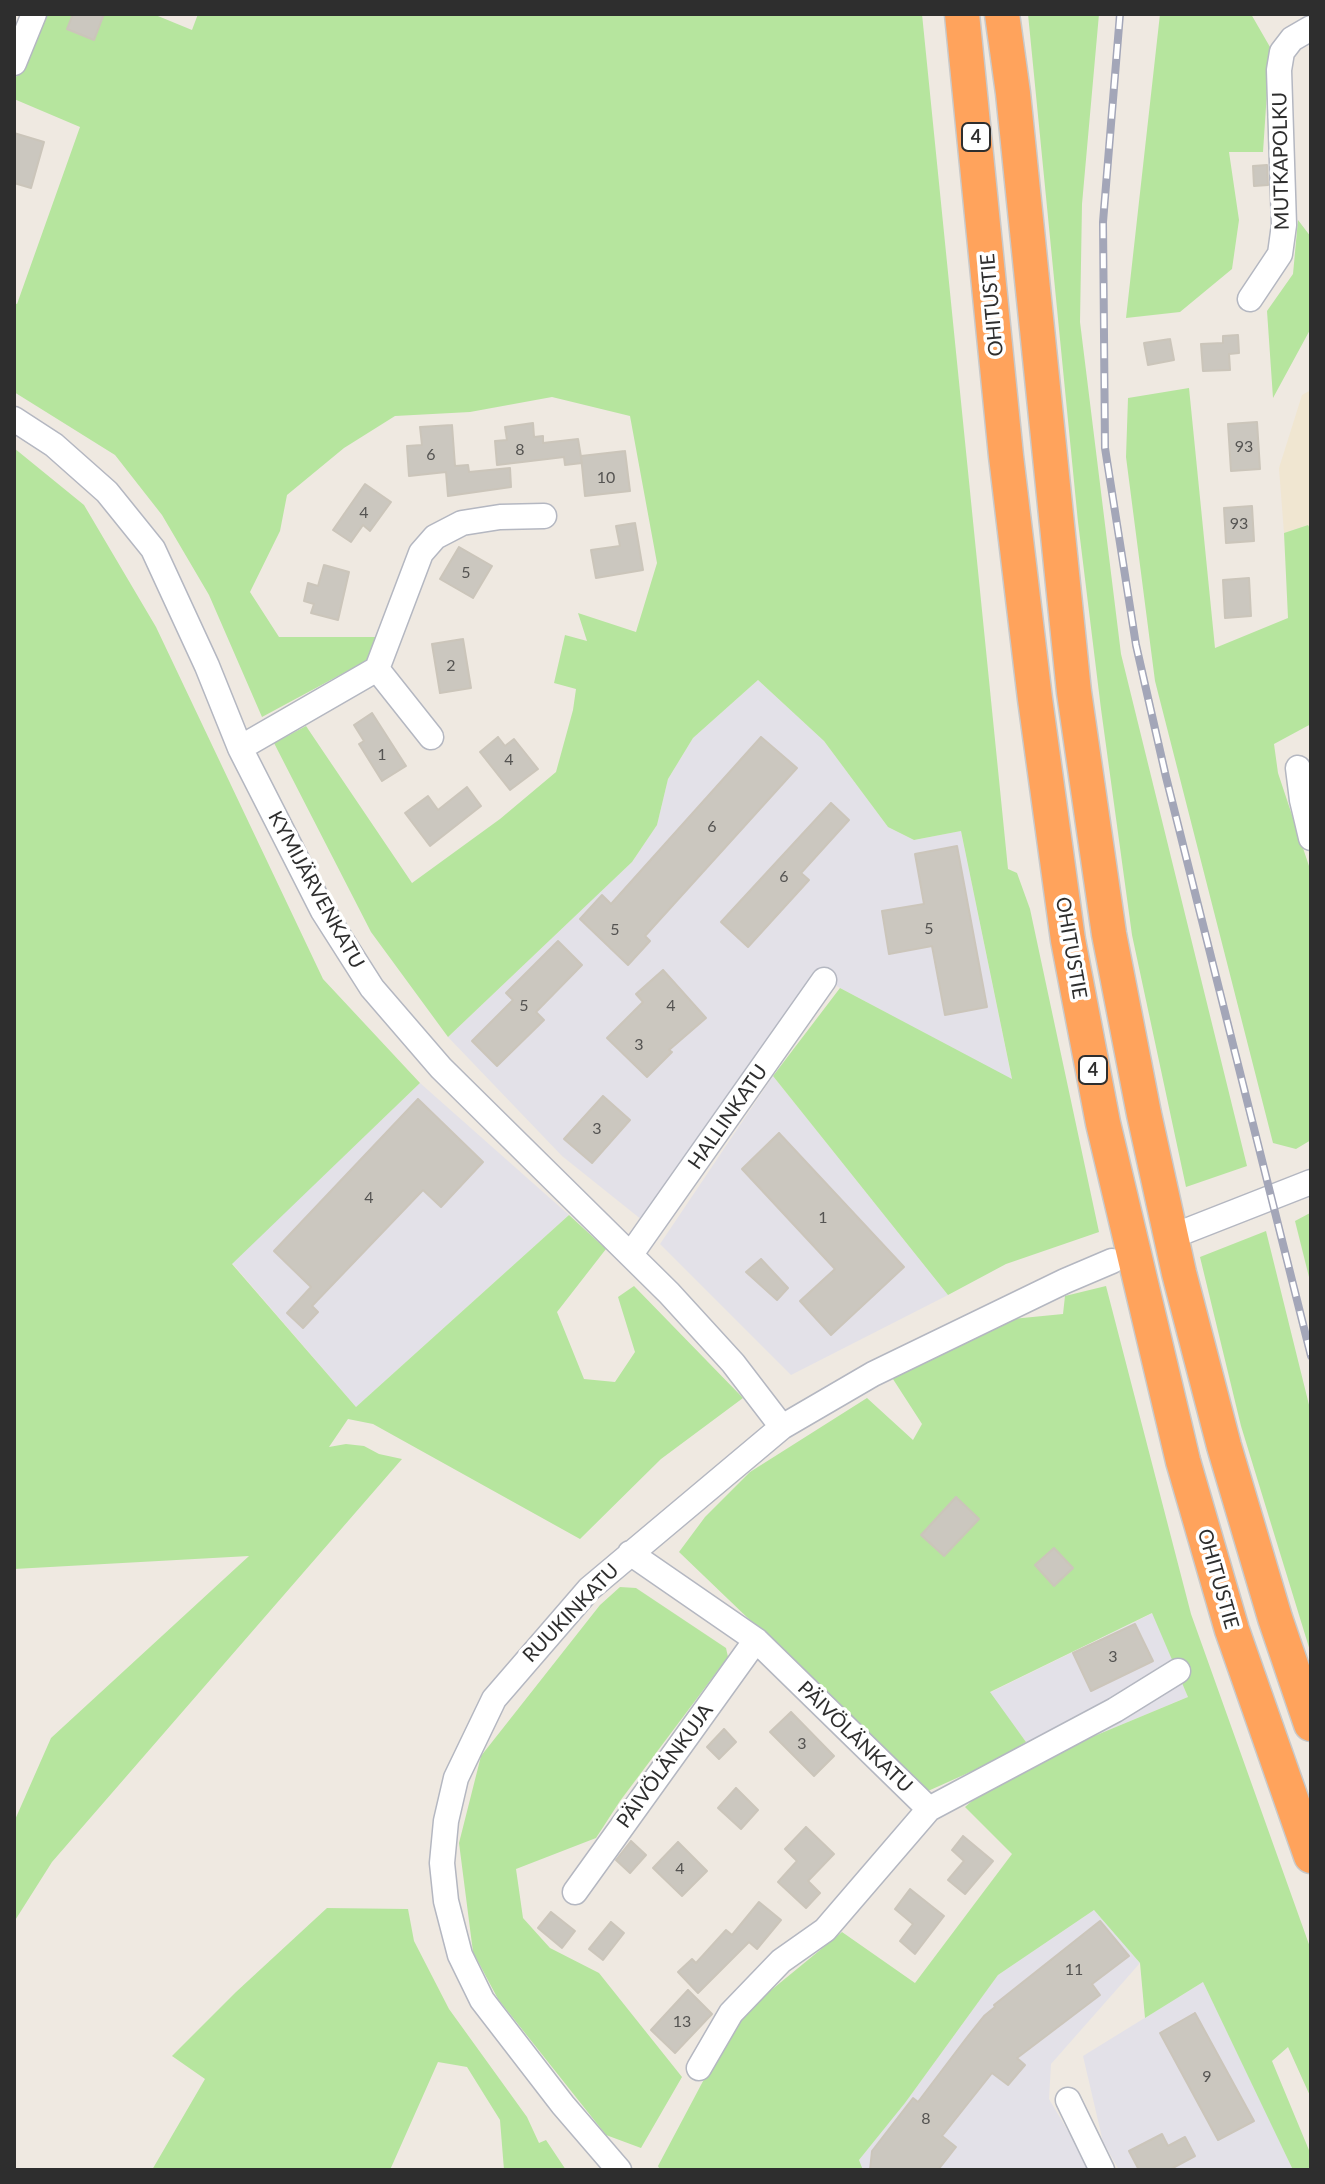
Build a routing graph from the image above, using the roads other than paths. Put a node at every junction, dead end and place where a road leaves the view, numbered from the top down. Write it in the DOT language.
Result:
graph roads {
  1 [pos="34,14"];
  2 [pos="962,14"];
  3 [pos="1002,14"];
  4 [pos="1311,28"];
  5 [pos="14,63"];
  6 [pos="1250,299"];
  7 [pos="14,419"];
  8 [pos="544,516"];
  9 [pos="377,669"];
  10 [pos="431,737"];
  11 [pos="240,748"];
  12 [pos="1298,768"];
  13 [pos="1311,838"];
  14 [pos="824,980"];
  15 [pos="1311,1182"];
  16 [pos="1186,1231"];
  17 [pos="631,1254"];
  18 [pos="1112,1261"];
  19 [pos="782,1427"];
  20 [pos="630,1553"];
  21 [pos="756,1640"];
  22 [pos="1178,1671"];
  23 [pos="1311,1724"];
  24 [pos="929,1809"];
  25 [pos="1311,1856"];
  26 [pos="575,1892"];
  27 [pos="699,2068"];
  28 [pos="1068,2100"];
  29 [pos="619,2170"];
  30 [pos="1102,2170"];
  1 -- 5 [label="street"];
  2 -- 25 [label="highway, OHITUSTIE / 4"];
  3 -- 23 [label="highway, OHITUSTIE / 4"];
  4 -- 6 [label="street, MUTKAPOLKU"];
  7 -- 11 [label="street, KYMIJÄRVENKATU"];
  8 -- 9 [label="street"];
  9 -- 10 [label="street"];
  9 -- 11 [label="street"];
  11 -- 17 [label="street, KYMIJÄRVENKATU"];
  12 -- 13 [label="street"];
  14 -- 17 [label="street, HALLINKATU"];
  15 -- 16 [label="street"];
  17 -- 19 [label="street, KYMIJÄRVENKATU"];
  18 -- 19 [label="street, RUUKINKATU"];
  19 -- 20 [label="street, RUUKINKATU"];
  20 -- 21 [label="street, PÄIVÖLÄNKATU"];
  20 -- 29 [label="street, RUUKINKATU"];
  21 -- 24 [label="street, PÄIVÖLÄNKATU"];
  21 -- 26 [label="street, PÄIVÖLÄNKUJA"];
  22 -- 24 [label="street, PÄIVÖLÄNKATU"];
  24 -- 27 [label="street"];
  28 -- 30 [label="street"];
}
